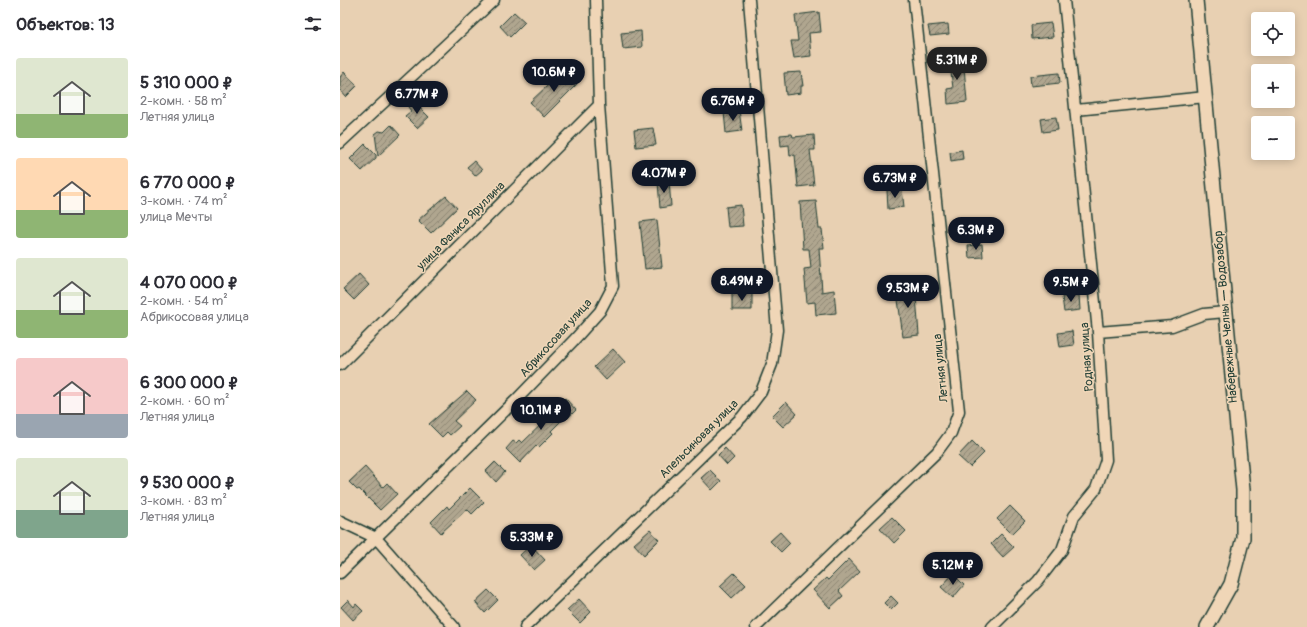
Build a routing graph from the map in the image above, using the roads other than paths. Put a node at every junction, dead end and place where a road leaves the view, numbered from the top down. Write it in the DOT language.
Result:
graph roads {
  1 [pos="494,0"];
  2 [pos="596,0"];
  3 [pos="750,0"];
  4 [pos="914,0"];
  5 [pos="1064,0"];
  6 [pos="1196,0"];
  7 [pos="1206,97"];
  8 [pos="599,105"];
  9 [pos="1076,110"];
  10 [pos="340,143"];
  11 [pos="1225,312"];
  12 [pos="1098,332"];
  13 [pos="340,365"];
  14 [pos="340,521"];
  15 [pos="376,538"];
  16 [pos="340,573"];
  17 [pos="454,627"];
  18 [pos="525,627"];
  19 [pos="756,627"];
  20 [pos="992,627"];
  21 [pos="1207,627"];
  1 -- 10 [label="street"];
  2 -- 8 [label="street, Абрикосовая улица"];
  3 -- 18 [label="street, Апельсиновая улица"];
  4 -- 19 [label="street, Летняя улица"];
  5 -- 9 [label="street, Родная улица"];
  6 -- 7 [label="main road, Набережные Челны — Водозабор"];
  7 -- 9 [label="street"];
  7 -- 11 [label="main road, Набережные Челны — Водозабор"];
  8 -- 13 [label="street, улица Фаниса Яруллина"];
  8 -- 15 [label="street, Абрикосовая улица"];
  9 -- 12 [label="street, Родная улица"];
  11 -- 12 [label="street"];
  11 -- 21 [label="main road, Набережные Челны — Водозабор"];
  12 -- 20 [label="street, Родная улица"];
  14 -- 15 [label="street"];
  15 -- 16 [label="street, Абрикосовая улица"];
  15 -- 17 [label="street"];
}
